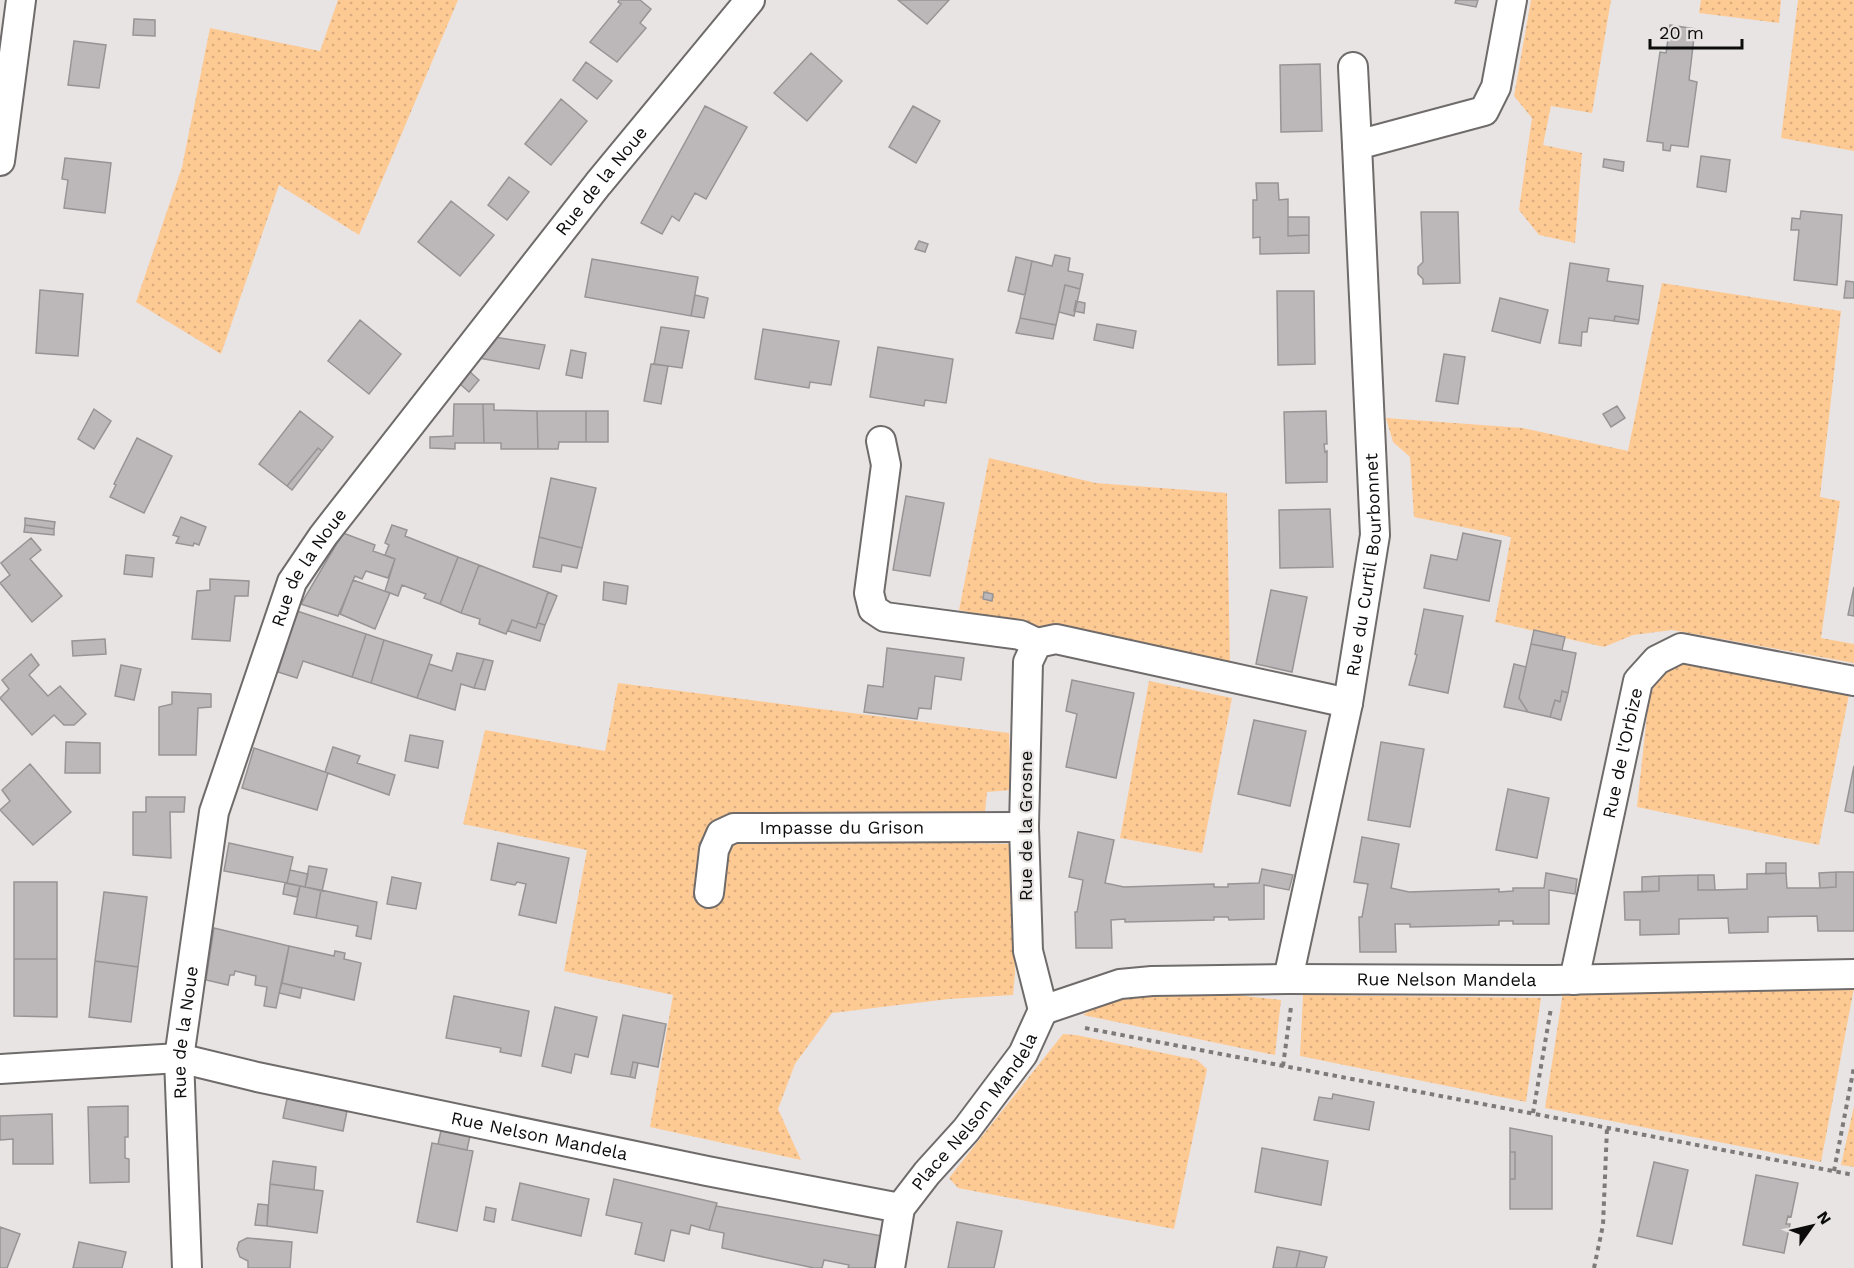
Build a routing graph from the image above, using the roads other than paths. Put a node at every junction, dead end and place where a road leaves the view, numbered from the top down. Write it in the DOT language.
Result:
graph roads {
  1 [pos="21,0"];
  2 [pos="750,0"];
  3 [pos="1512,0"];
  4 [pos="1353,67"];
  5 [pos="1357,145"];
  6 [pos="0,161"];
  7 [pos="881,441"];
  8 [pos="1037,643"];
  9 [pos="1854,681"];
  10 [pos="1348,703"];
  11 [pos="1024,827"];
  12 [pos="710,893"];
  13 [pos="1854,974"];
  14 [pos="1288,979"];
  15 [pos="1564,980"];
  16 [pos="1043,1010"];
  17 [pos="179,1058"];
  18 [pos="0,1069"];
  19 [pos="900,1208"];
  20 [pos="187,1268"];
  21 [pos="891,1268"];
  1 -- 6 [label="street"];
  2 -- 17 [label="street, Rue de la Noue"];
  3 -- 5 [label="street"];
  4 -- 5 [label="street, Rue du Curtil Bourbonnet"];
  5 -- 10 [label="street, Rue du Curtil Bourbonnet"];
  7 -- 8 [label="street"];
  8 -- 10 [label="street"];
  8 -- 11 [label="street, Rue de la Grosne"];
  9 -- 15 [label="street, Rue de l'Orbize"];
  10 -- 14 [label="street, Rue du Curtil Bourbonnet"];
  11 -- 12 [label="street, Impasse du Grison"];
  11 -- 16 [label="street, Rue de la Grosne"];
  13 -- 15 [label="street, Rue Nelson Mandela"];
  14 -- 15 [label="street, Rue Nelson Mandela"];
  14 -- 16 [label="street, Rue Nelson Mandela"];
  16 -- 19 [label="street, Place Nelson Mandela"];
  17 -- 18 [label="street, Rue Nelson Mandela"];
  17 -- 19 [label="street, Rue Nelson Mandela"];
  17 -- 20 [label="street, Rue de la Noue"];
  19 -- 21 [label="street"];
}
